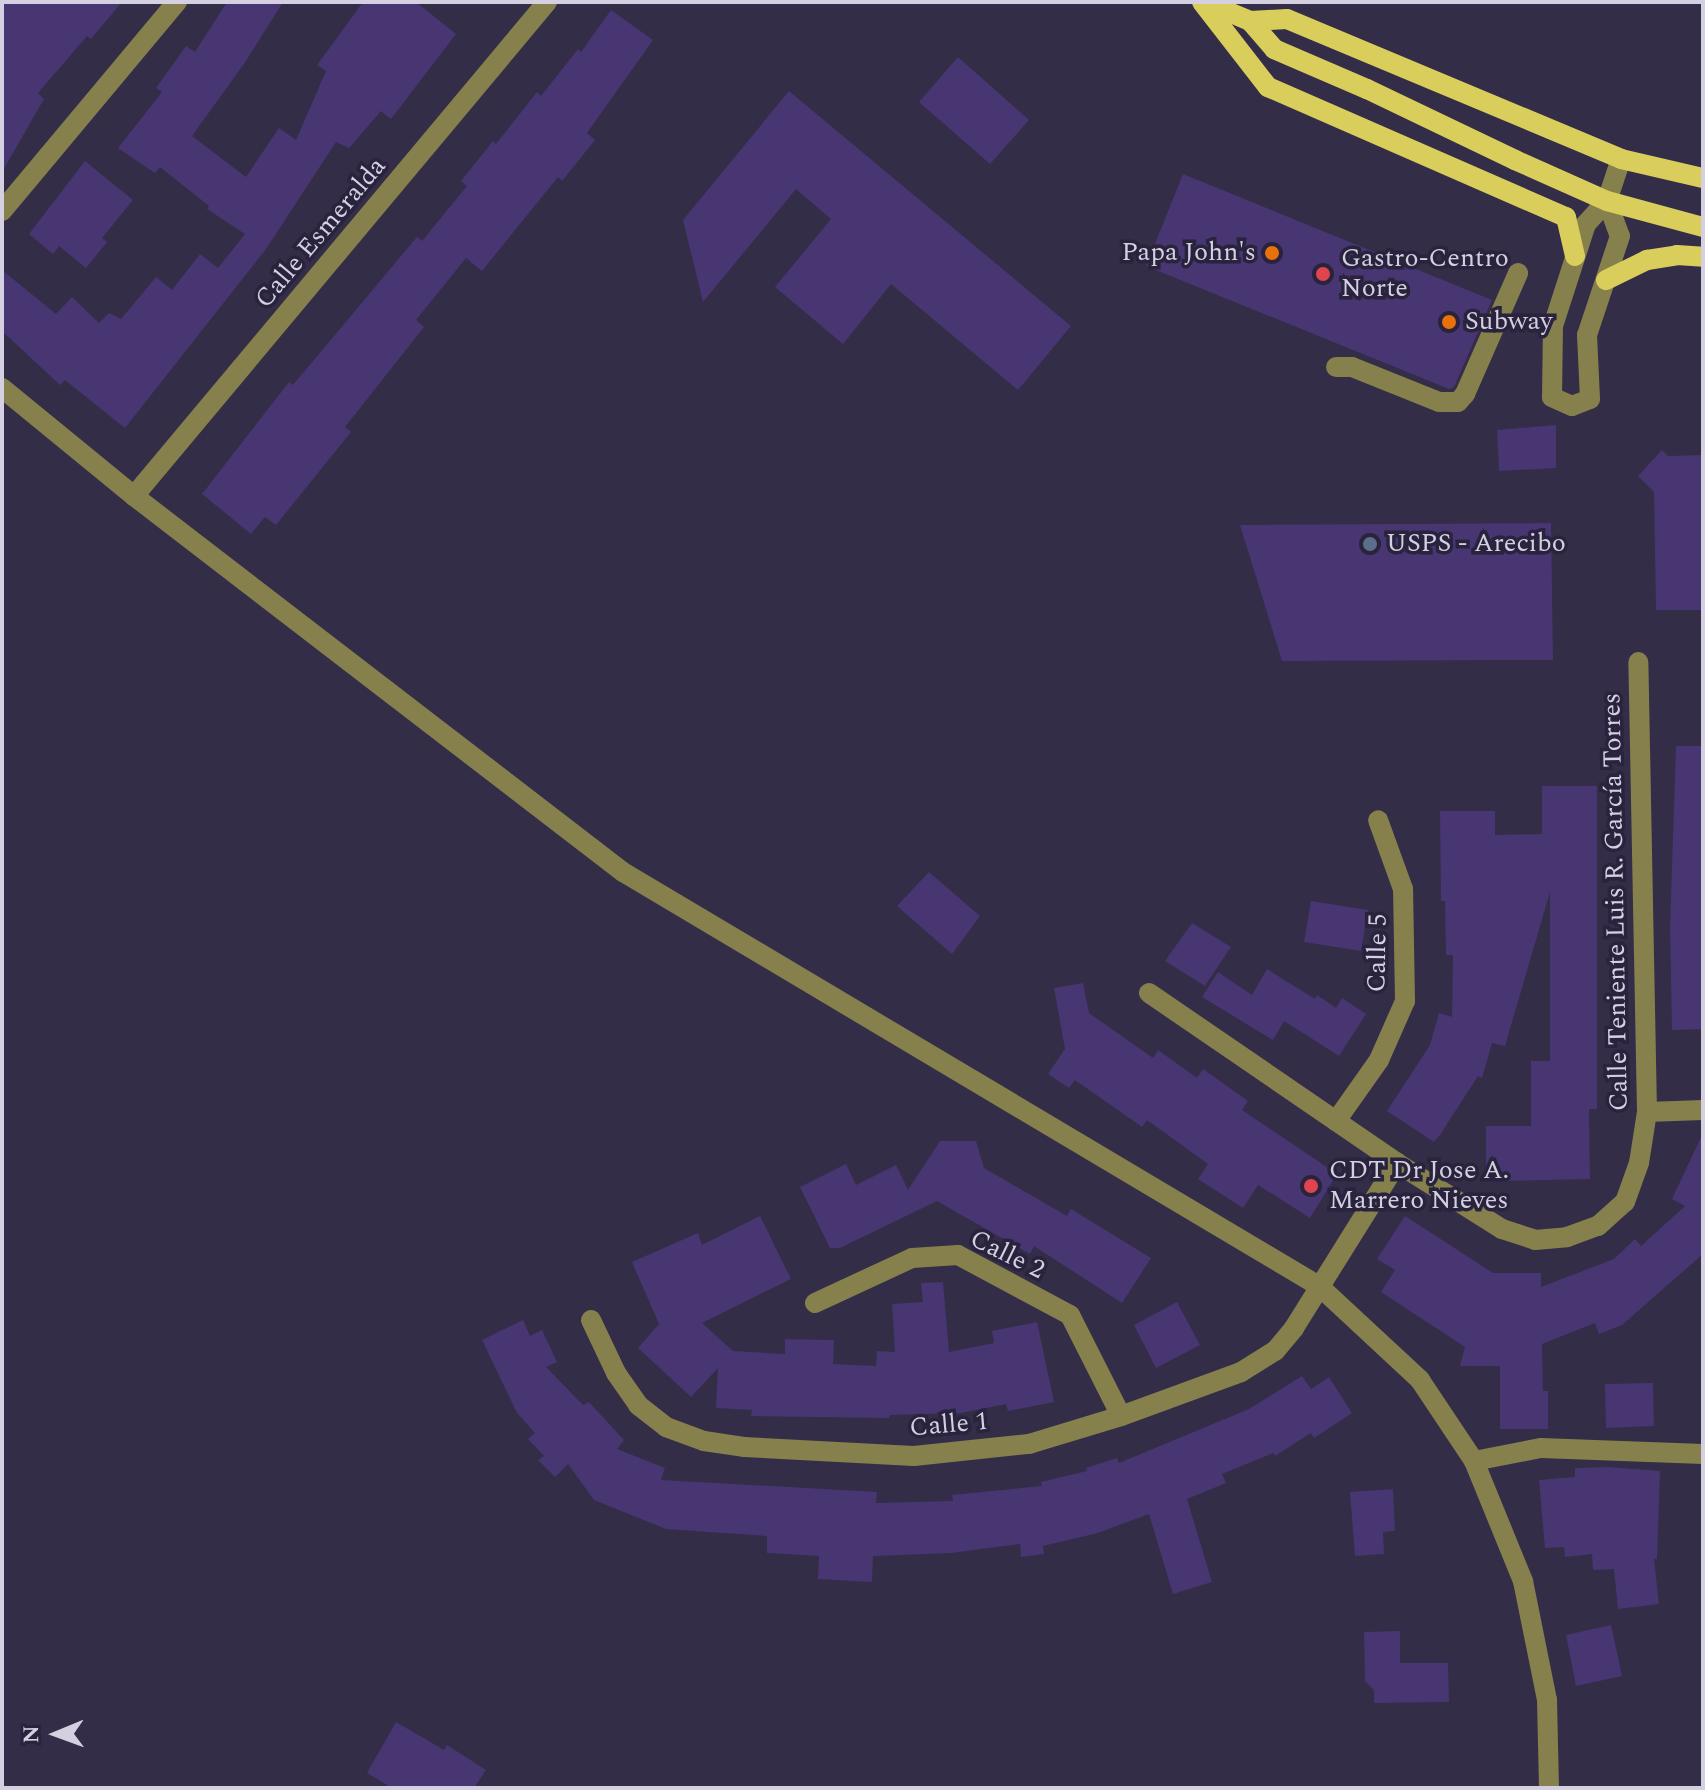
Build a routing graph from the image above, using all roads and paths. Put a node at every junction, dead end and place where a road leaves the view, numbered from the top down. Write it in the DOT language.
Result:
graph roads {
  1 [pos="177,2"];
  2 [pos="547,2"];
  3 [pos="1203,2"];
  4 [pos="1250,21"];
  5 [pos="1621,159"];
  6 [pos="1703,178"];
  7 [pos="1607,201"];
  8 [pos="2,211"];
  9 [pos="1703,227"];
  10 [pos="1575,256"];
  11 [pos="1703,257"];
  12 [pos="1518,273"];
  13 [pos="1606,280"];
  14 [pos="1336,367"];
  15 [pos="2,388"];
  16 [pos="134,496"];
  17 [pos="1638,662"];
  18 [pos="1378,820"];
  19 [pos="1149,993"];
  20 [pos="1703,1110"];
  21 [pos="1647,1112"];
  22 [pos="1336,1121"];
  23 [pos="1397,1163"];
  24 [pos="1319,1286"];
  25 [pos="815,1303"];
  26 [pos="591,1320"];
  27 [pos="1121,1416"];
  28 [pos="1703,1454"];
  29 [pos="1474,1461"];
  30 [pos="1549,1788"];
  1 -- 8 [label="street"];
  2 -- 16 [label="street, Calle Esmeralda"];
  3 -- 4 [label="main road"];
  3 -- 10 [label="main road"];
  4 -- 5 [label="main road"];
  4 -- 7 [label="main road"];
  5 -- 6 [label="main road"];
  5 -- 7 [label="street"];
  7 -- 9 [label="main road"];
  7 -- 10 [label="street"];
  7 -- 13 [label="street"];
  10 -- 13 [label="street"];
  11 -- 13 [label="main road"];
  12 -- 14 [label="street"];
  15 -- 16 [label="street"];
  16 -- 24 [label="street"];
  17 -- 21 [label="street, Calle Teniente Luis R. García Torres"];
  18 -- 22 [label="street, Calle 5"];
  19 -- 22 [label="street, Calle Teniente Luis R. García Torres"];
  20 -- 21 [label="street"];
  21 -- 23 [label="street, Calle Teniente Luis R. García Torres"];
  22 -- 23 [label="street, Calle Teniente Luis R. García Torres"];
  23 -- 24 [label="street, Calle 1"];
  24 -- 27 [label="street, Calle 1"];
  24 -- 29 [label="street"];
  25 -- 27 [label="street, Calle 2"];
  26 -- 27 [label="street, Calle 1"];
  28 -- 29 [label="street"];
  29 -- 30 [label="street"];
}
